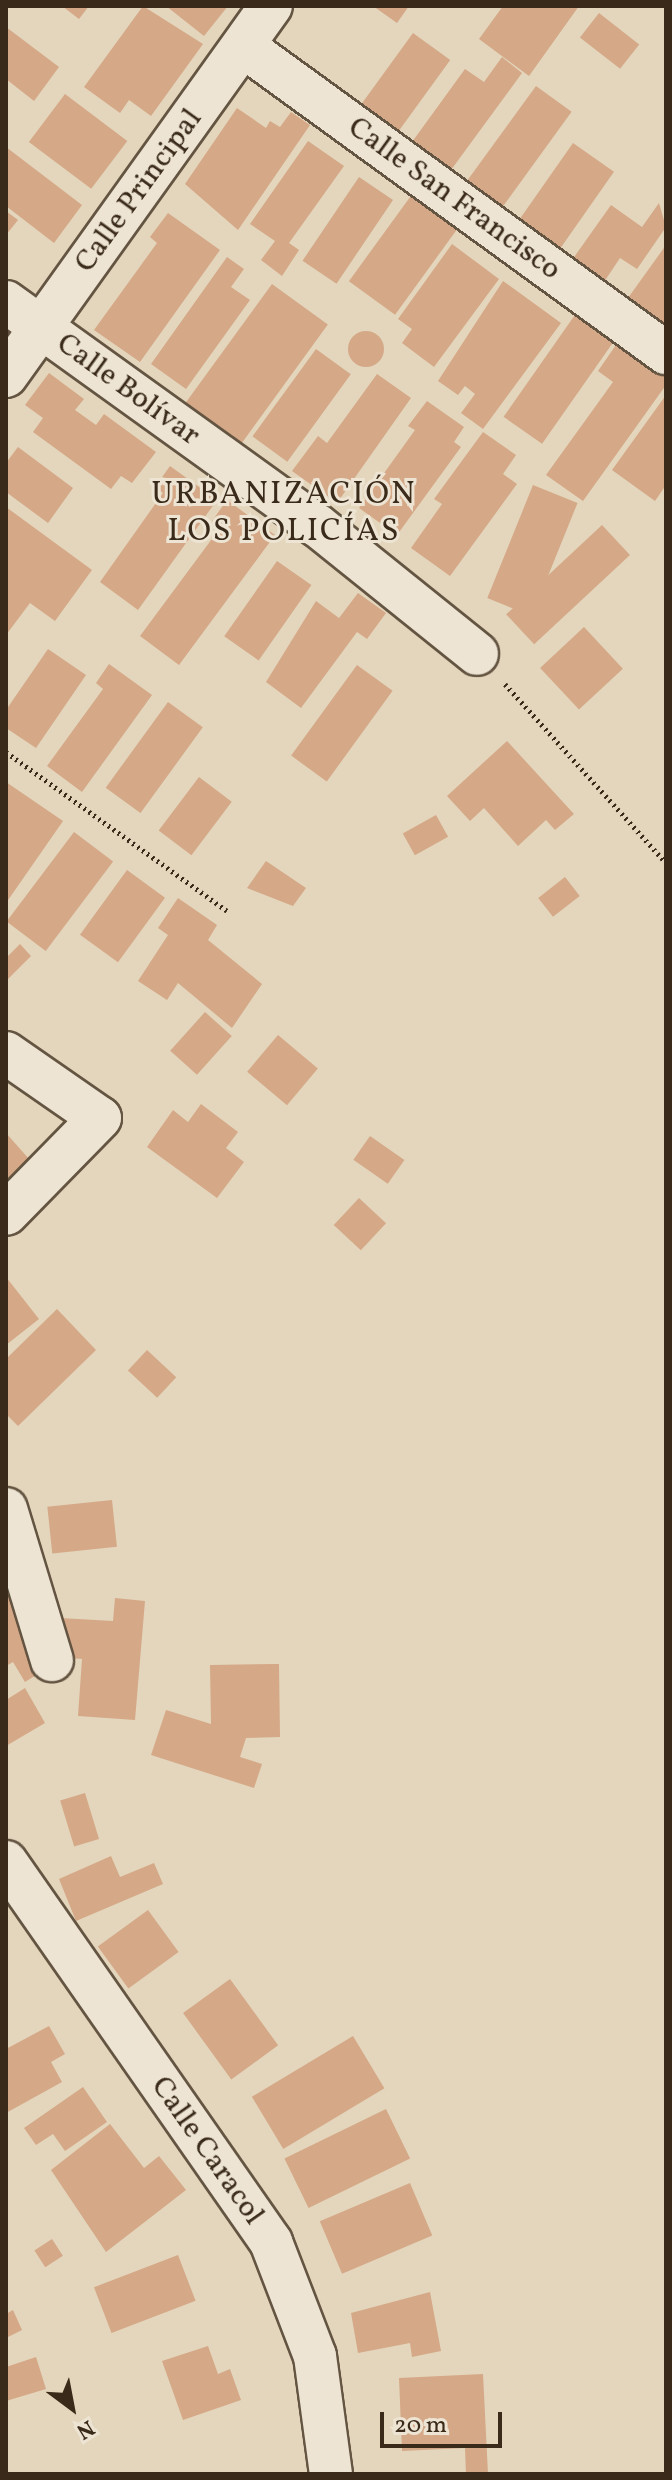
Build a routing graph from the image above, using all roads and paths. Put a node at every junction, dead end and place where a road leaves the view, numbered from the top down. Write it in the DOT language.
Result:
graph roads {
  1 [pos="271,6"];
  2 [pos="243,46"];
  3 [pos="6,302"];
  4 [pos="41,327"];
  5 [pos="666,353"];
  6 [pos="6,376"];
  7 [pos="477,654"];
  8 [pos="6,752"];
  9 [pos="666,863"];
  10 [pos="227,911"];
  11 [pos="6,1053"];
  12 [pos="6,1214"];
  13 [pos="6,1509"];
  14 [pos="52,1660"];
  15 [pos="6,1862"];
  16 [pos="331,2474"];
  1 -- 2 [label="street, Calle Principal"];
  2 -- 4 [label="street, Calle Principal"];
  2 -- 5 [label="street, Calle San Francisco"];
  3 -- 4 [label="street, Calle Bolívar"];
  4 -- 6 [label="street, Calle Principal"];
  4 -- 7 [label="street, Calle Bolívar"];
  7 -- 9 [label="path"];
  8 -- 10 [label="path"];
  11 -- 12 [label="street"];
  13 -- 14 [label="street"];
  15 -- 16 [label="street, Calle Caracol"];
}
